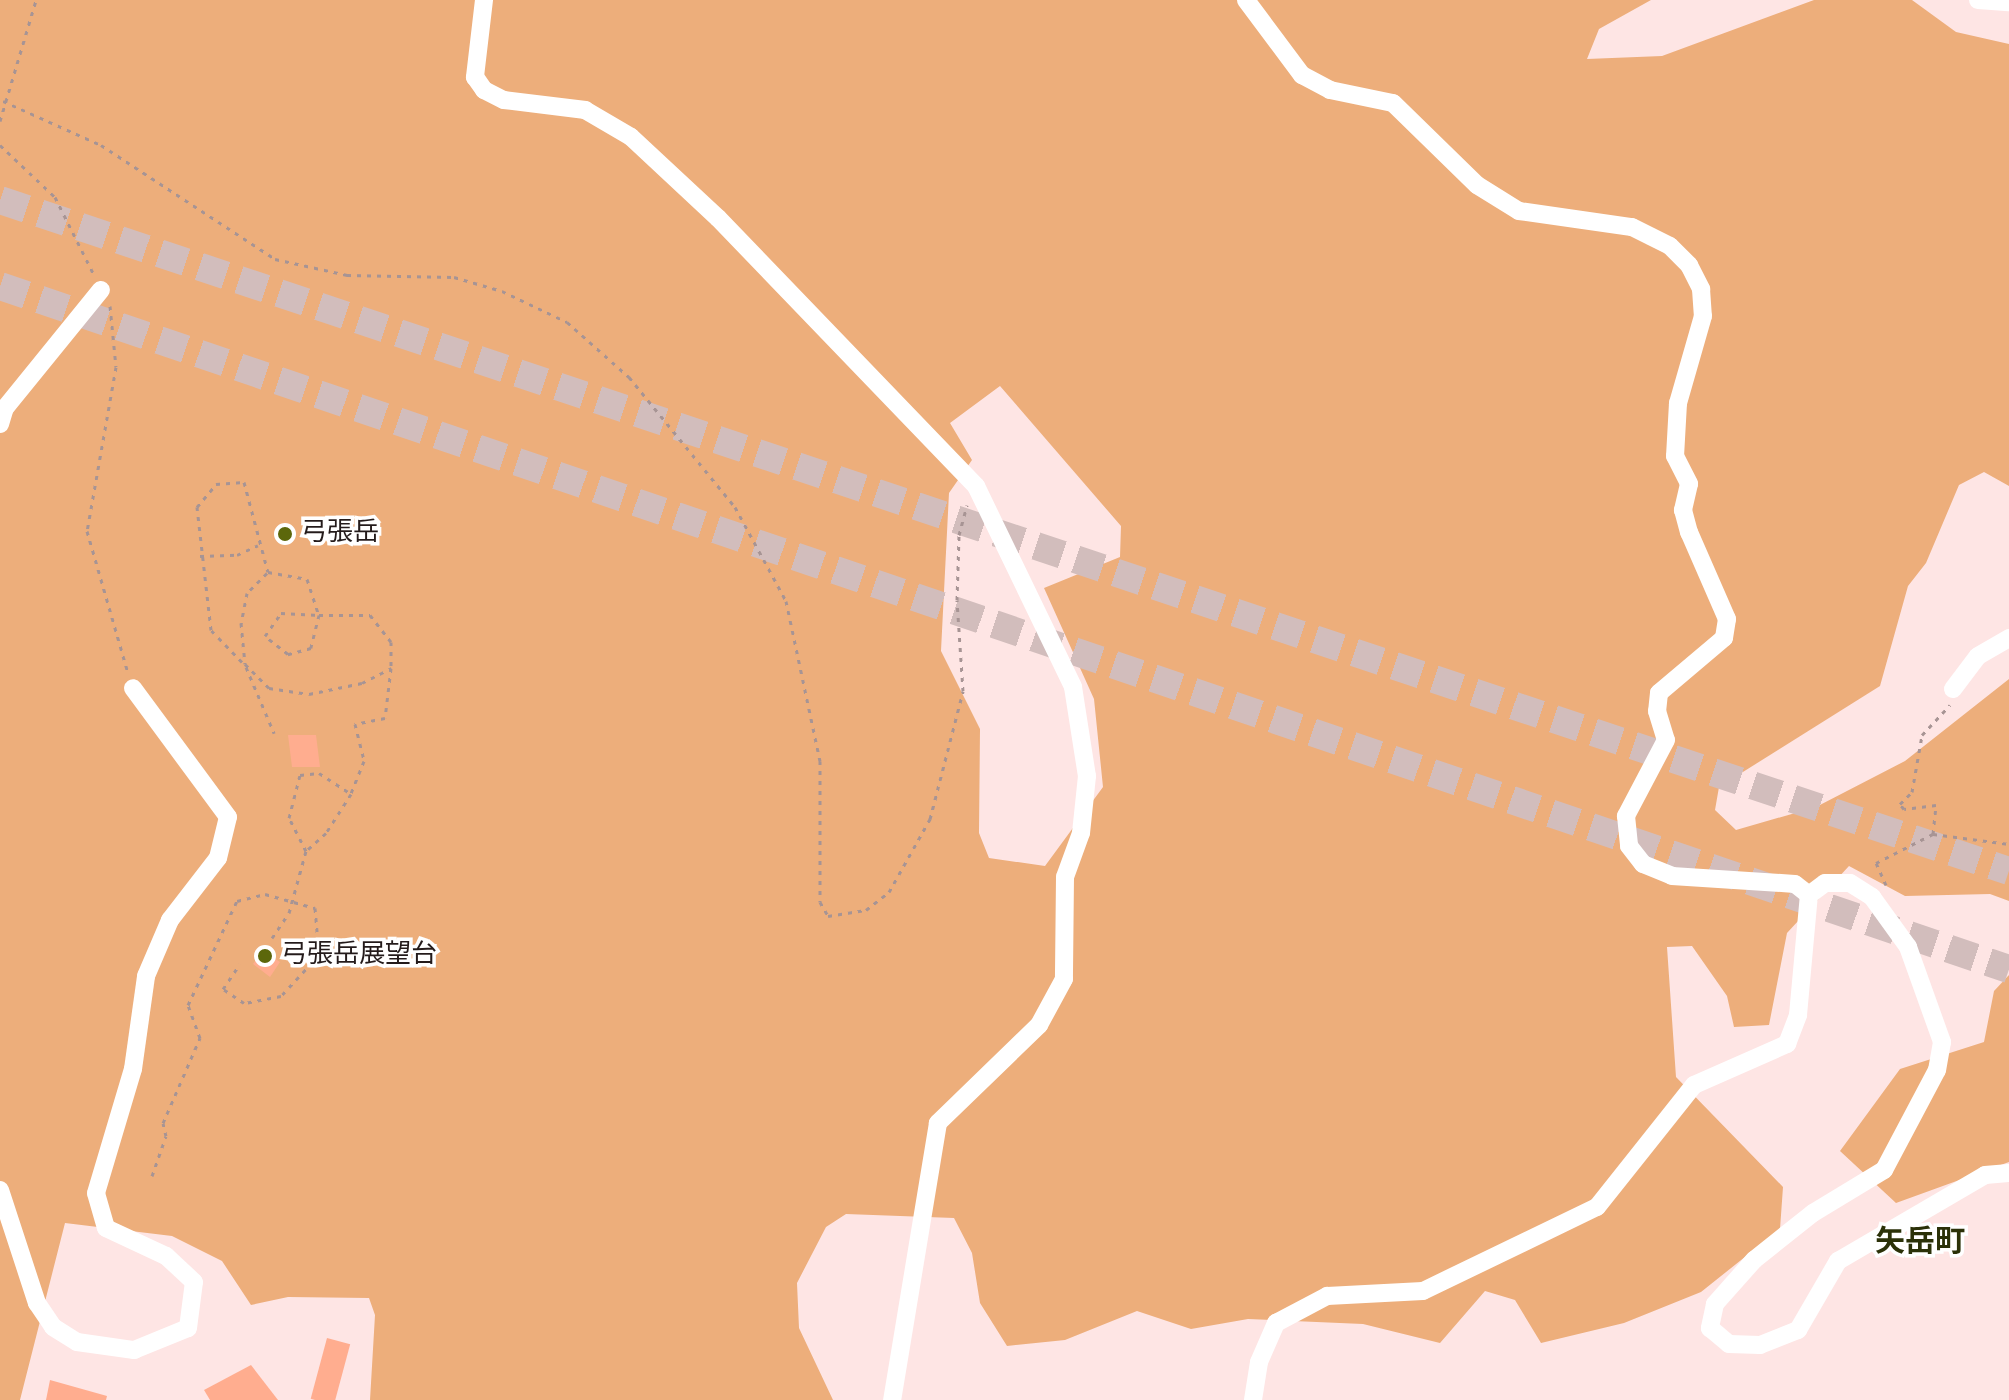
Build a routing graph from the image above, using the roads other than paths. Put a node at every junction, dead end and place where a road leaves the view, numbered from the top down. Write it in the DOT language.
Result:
graph roads {
  1 [pos="484,0"];
  2 [pos="1246,0"];
  3 [pos="1978,0"];
  4 [pos="2009,2"];
  5 [pos="101,290"];
  6 [pos="0,424"];
  7 [pos="2009,638"];
  8 [pos="133,688"];
  9 [pos="1953,689"];
  10 [pos="1809,895"];
  11 [pos="2009,1173"];
  12 [pos="0,1190"];
  13 [pos="892,1400"];
  14 [pos="1253,1400"];
  1 -- 13 [label="street"];
  2 -- 10 [label="street"];
  3 -- 4 [label="street"];
  5 -- 6 [label="street"];
  7 -- 9 [label="street"];
  8 -- 12 [label="street"];
  10 -- 11 [label="street"];
  10 -- 14 [label="street"];
}
